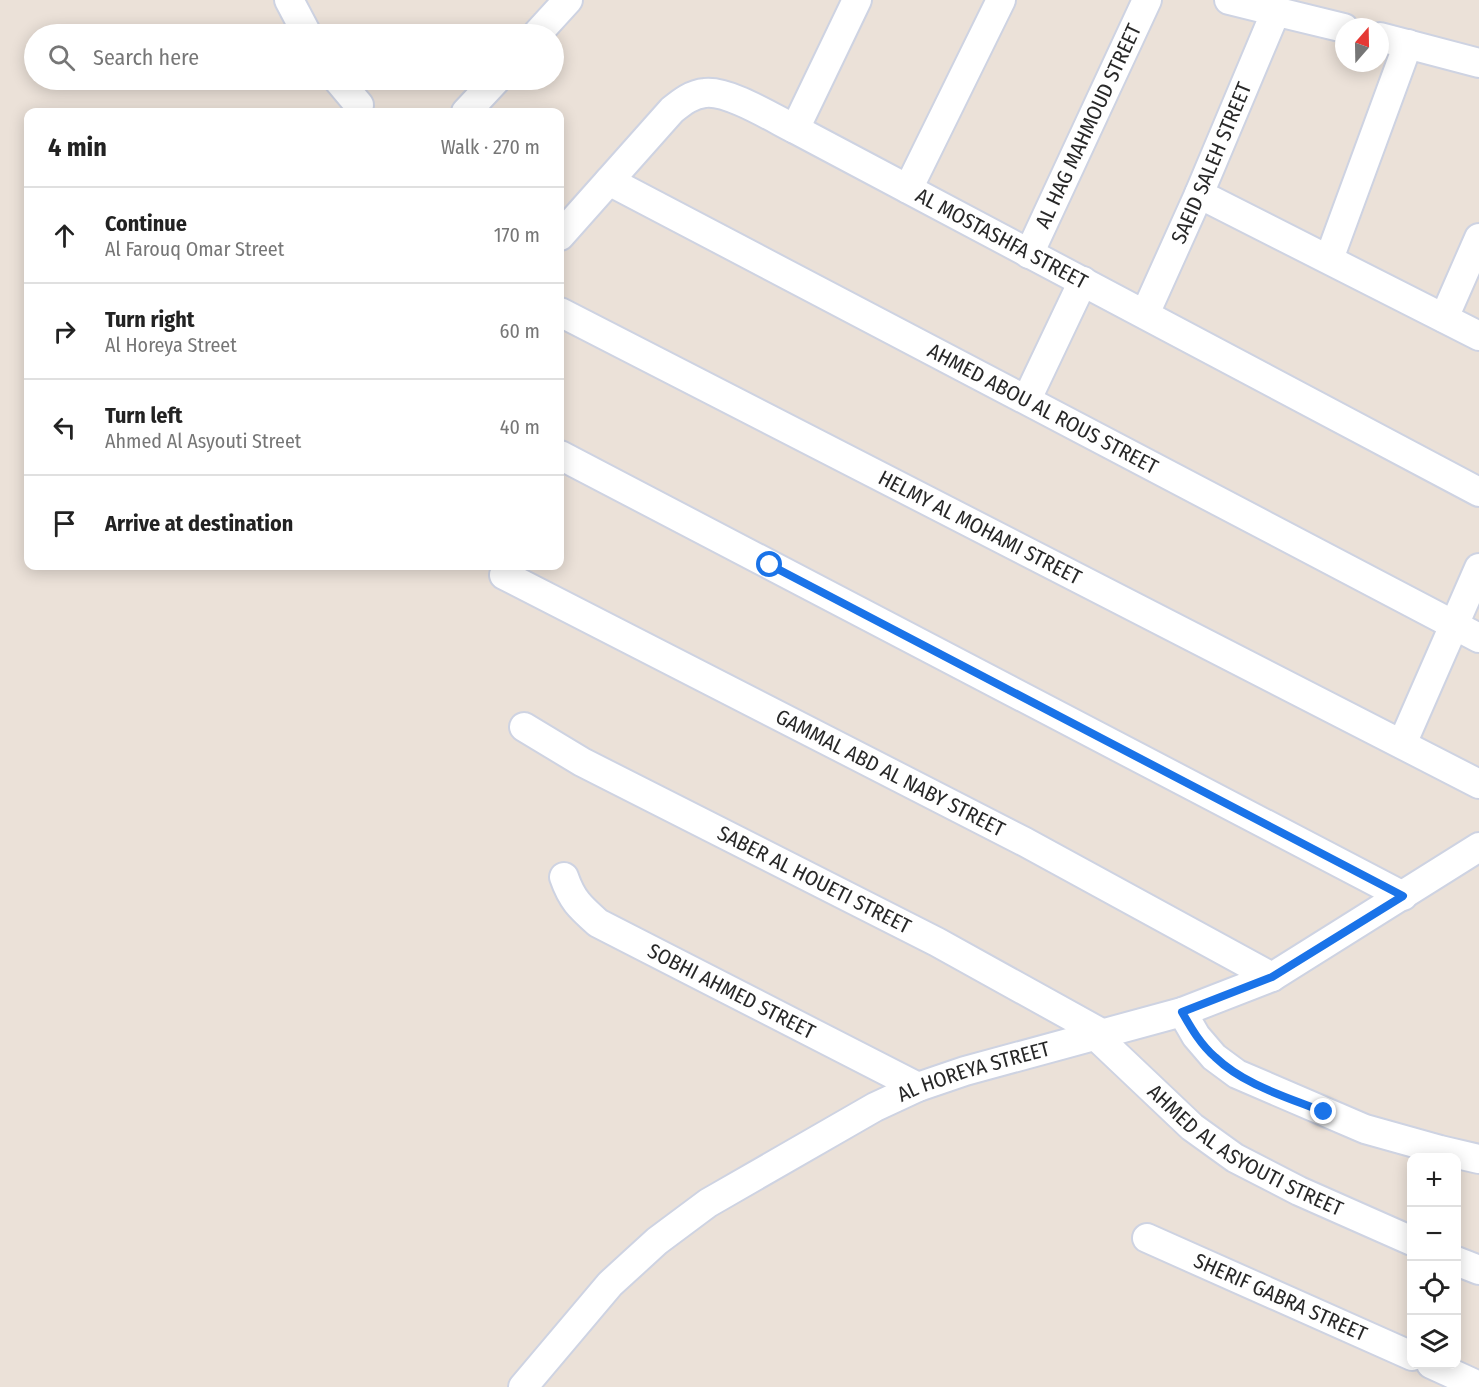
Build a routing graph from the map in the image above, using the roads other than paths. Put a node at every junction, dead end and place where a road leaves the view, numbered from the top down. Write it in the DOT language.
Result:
graph roads {
  1 [pos="290,0"];
  2 [pos="568,0"];
  3 [pos="857,0"];
  4 [pos="1001,0"];
  5 [pos="1147,0"];
  6 [pos="1229,0"];
  7 [pos="1276,11"];
  8 [pos="302,24"];
  9 [pos="546,24"];
  10 [pos="1335,26"];
  11 [pos="1389,39"];
  12 [pos="1408,44"];
  13 [pos="1479,63"];
  14 [pos="346,90"];
  15 [pos="487,90"];
  16 [pos="359,105"];
  17 [pos="470,108"];
  18 [pos="795,129"];
  19 [pos="609,181"];
  20 [pos="908,189"];
  21 [pos="1199,194"];
  22 [pos="564,232"];
  23 [pos="1479,238"];
  24 [pos="1029,254"];
  25 [pos="1329,259"];
  26 [pos="1083,281"];
  27 [pos="564,314"];
  28 [pos="1145,314"];
  29 [pos="1444,318"];
  30 [pos="1479,336"];
  31 [pos="1027,399"];
  32 [pos="564,456"];
  33 [pos="1479,492"];
  34 [pos="1479,568"];
  35 [pos="504,575"];
  36 [pos="1467,631"];
  37 [pos="524,727"];
  38 [pos="1402,744"];
  39 [pos="1479,784"];
  40 [pos="1479,847"];
  41 [pos="564,877"];
  42 [pos="1403,896"];
  43 [pos="1272,977"];
  44 [pos="1182,1012"];
  45 [pos="1099,1035"];
  46 [pos="918,1087"];
  47 [pos="1479,1159"];
  48 [pos="1147,1238"];
  49 [pos="1407,1239"];
  50 [pos="1461,1263"];
  51 [pos="1479,1270"];
  52 [pos="1407,1354"];
  53 [pos="1440,1369"];
  54 [pos="1479,1386"];
  55 [pos="523,1387"];
  1 -- 8 [label="street"];
  2 -- 9 [label="street"];
  3 -- 18 [label="street"];
  4 -- 20 [label="street"];
  5 -- 24 [label="street, AL HAG MAHMOUD STREET"];
  6 -- 7 [label="street"];
  7 -- 10 [label="street"];
  7 -- 21 [label="street, SAEID SALEH STREET"];
  11 -- 12 [label="street"];
  12 -- 13 [label="street"];
  12 -- 25 [label="street"];
  14 -- 16 [label="street"];
  15 -- 17 [label="street"];
  18 -- 19 [label="street, AL MOSTASHFA STREET"];
  18 -- 20 [label="street, AL MOSTASHFA STREET"];
  19 -- 22 [label="street, AL MOSTASHFA STREET"];
  19 -- 31 [label="street, AHMED ABOU AL ROUS STREET"];
  20 -- 24 [label="street, AL MOSTASHFA STREET"];
  21 -- 25 [label="street"];
  21 -- 28 [label="street, SAEID SALEH STREET"];
  23 -- 29 [label="street"];
  24 -- 26 [label="street, AL MOSTASHFA STREET"];
  25 -- 29 [label="street"];
  26 -- 28 [label="street, AL MOSTASHFA STREET"];
  26 -- 31 [label="street"];
  27 -- 38 [label="street, HELMY AL MOHAMI STREET"];
  28 -- 33 [label="street, AL MOSTASHFA STREET"];
  29 -- 30 [label="street"];
  31 -- 36 [label="street, AHMED ABOU AL ROUS STREET"];
  32 -- 42 [label="street"];
  34 -- 36 [label="street"];
  35 -- 43 [label="street, GAMMAL ABD AL NABY STREET"];
  36 -- 38 [label="street"];
  37 -- 45 [label="street, SABER AL HOUETI STREET"];
  38 -- 39 [label="street, HELMY AL MOHAMI STREET"];
  40 -- 42 [label="street, AL HOREYA STREET"];
  41 -- 46 [label="street, SOBHI AHMED STREET"];
  42 -- 43 [label="street, AL HOREYA STREET"];
  43 -- 44 [label="street, AL HOREYA STREET"];
  44 -- 45 [label="street, AL HOREYA STREET"];
  44 -- 47 [label="street"];
  45 -- 46 [label="street, AL HOREYA STREET"];
  45 -- 49 [label="street, AHMED AL ASYOUTI STREET"];
  46 -- 55 [label="street, AL HOREYA STREET"];
  48 -- 52 [label="street, SHERIF GABRA STREET"];
  50 -- 51 [label="street"];
  53 -- 54 [label="street"];
}
